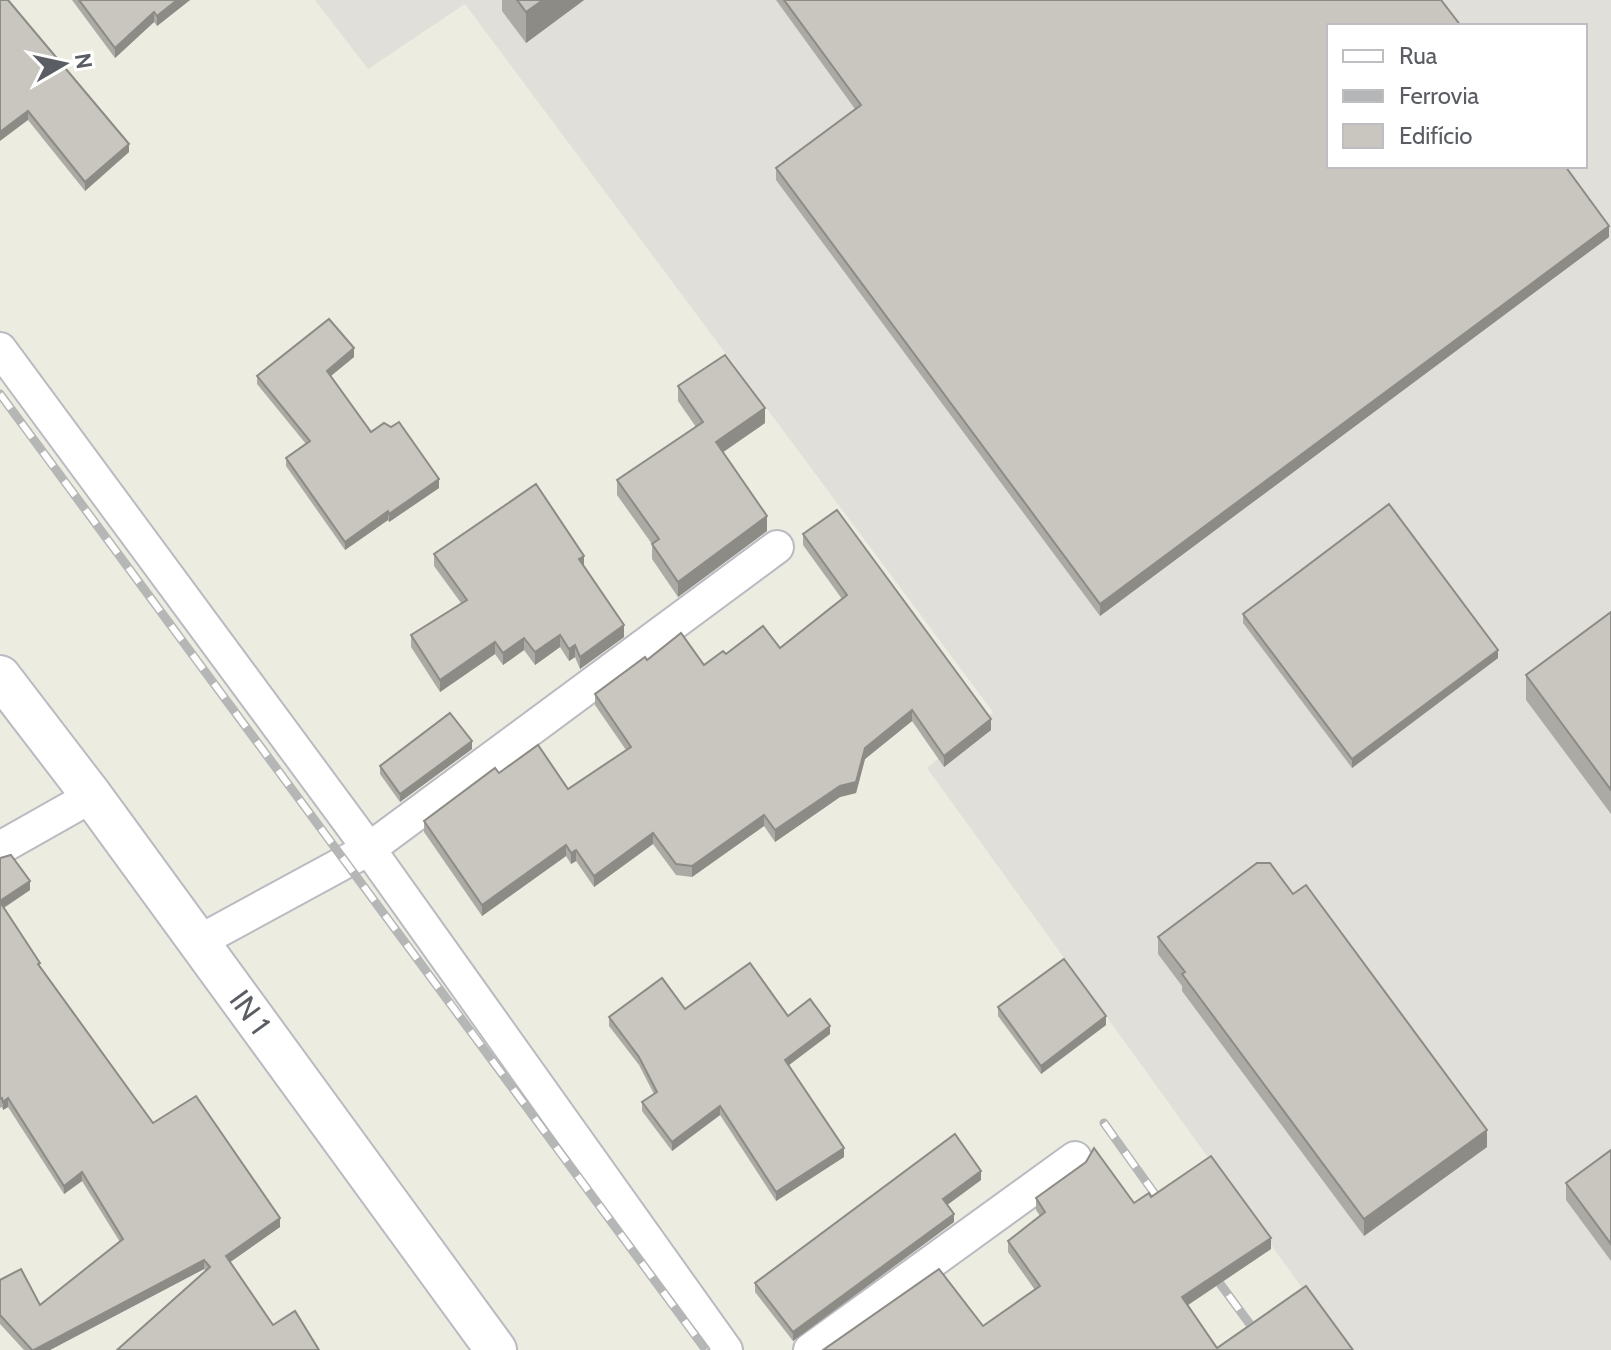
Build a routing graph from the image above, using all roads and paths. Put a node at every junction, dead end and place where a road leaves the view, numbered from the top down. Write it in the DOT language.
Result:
graph roads {
  1 [pos="0,349"];
  2 [pos="777,547"];
  3 [pos="0,676"];
  4 [pos="92,796"];
  5 [pos="0,848"];
  6 [pos="369,849"];
  7 [pos="198,942"];
  8 [pos="1075,1158"];
  9 [pos="496,1350"];
  10 [pos="726,1350"];
  11 [pos="810,1350"];
  1 -- 6 [label="street"];
  2 -- 6 [label="street"];
  3 -- 4 [label="street, IN 1"];
  4 -- 5 [label="street"];
  4 -- 7 [label="street, IN 1"];
  6 -- 7 [label="street"];
  6 -- 10 [label="street"];
  7 -- 9 [label="street, IN 1"];
  8 -- 11 [label="street"];
}
